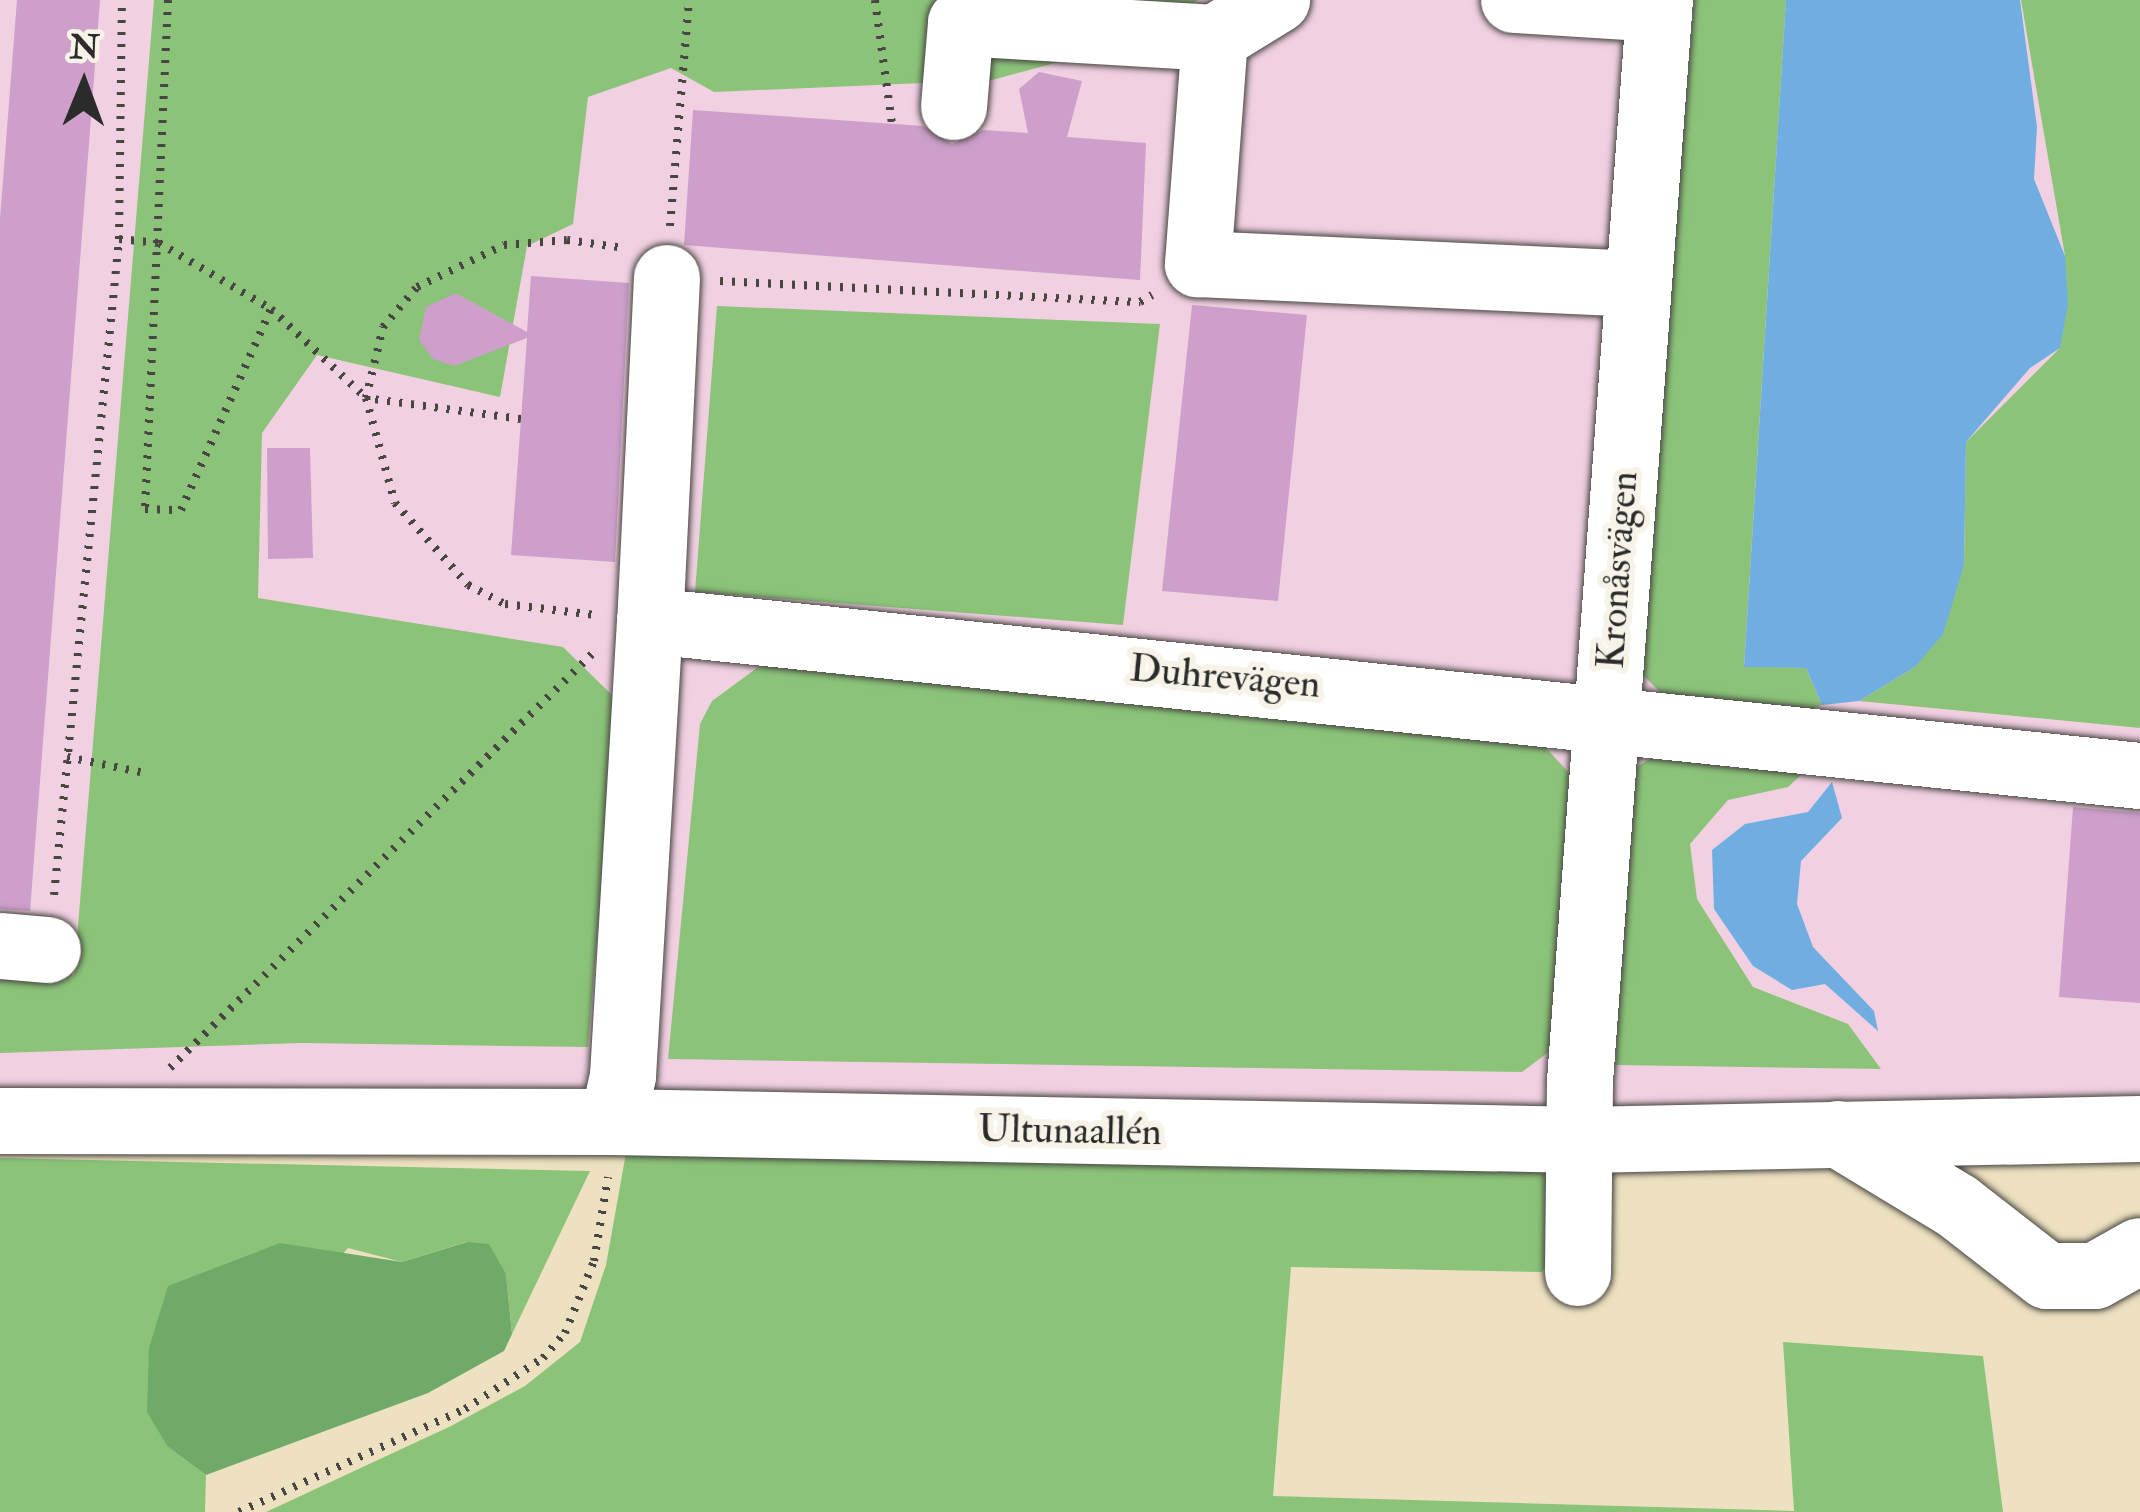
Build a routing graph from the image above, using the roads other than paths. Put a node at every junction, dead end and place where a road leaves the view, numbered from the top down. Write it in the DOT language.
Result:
graph roads {
  1 [pos="1277,0"];
  2 [pos="1514,0"];
  3 [pos="1659,4"];
  4 [pos="1215,38"];
  5 [pos="954,107"];
  6 [pos="668,266"];
  7 [pos="1639,284"];
  8 [pos="650,621"];
  9 [pos="1607,718"];
  10 [pos="2140,776"];
  11 [pos="0,1121"];
  12 [pos="613,1122"];
  13 [pos="2140,1129"];
  14 [pos="1838,1134"];
  15 [pos="1582,1140"];
  16 [pos="2140,1251"];
  17 [pos="1578,1273"];
  1 -- 4 [label="street"];
  2 -- 3 [label="street"];
  3 -- 7 [label="street, Kronåsvägen"];
  4 -- 5 [label="street"];
  4 -- 7 [label="street"];
  6 -- 8 [label="street"];
  7 -- 9 [label="street, Kronåsvägen"];
  8 -- 9 [label="street, Duhrevägen"];
  8 -- 12 [label="street"];
  9 -- 10 [label="street, Duhrevägen"];
  9 -- 15 [label="street, Kronåsvägen"];
  11 -- 12 [label="street, Ultunaallén"];
  12 -- 15 [label="street, Ultunaallén"];
  13 -- 14 [label="street, Ultunaallén"];
  14 -- 15 [label="street, Ultunaallén"];
  14 -- 16 [label="street"];
  15 -- 17 [label="street, Kronåsvägen"];
}
